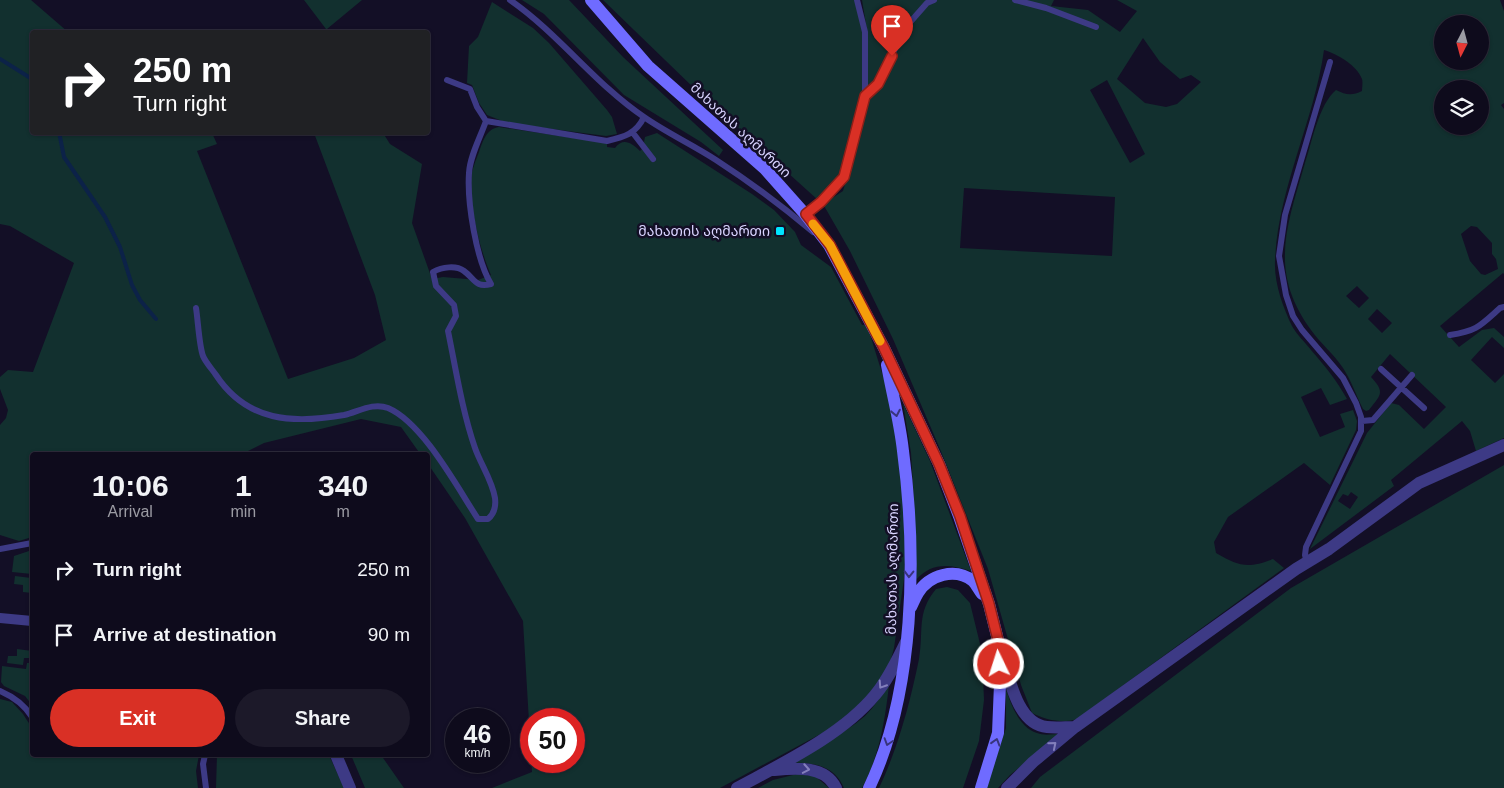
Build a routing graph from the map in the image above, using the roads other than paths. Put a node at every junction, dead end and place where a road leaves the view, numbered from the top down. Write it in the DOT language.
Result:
graph roads {
  1 [pos="510,0"];
  2 [pos="591,0"];
  3 [pos="857,0"];
  4 [pos="934,0"];
  5 [pos="1015,0"];
  6 [pos="1096,27"];
  7 [pos="1330,62"];
  8 [pos="447,80"];
  9 [pos="865,96"];
  10 [pos="644,118"];
  11 [pos="486,121"];
  12 [pos="633,133"];
  13 [pos="653,159"];
  14 [pos="806,214"];
  15 [pos="830,245"];
  16 [pos="1504,307"];
  17 [pos="196,308"];
  18 [pos="1450,334"];
  19 [pos="884,348"];
  20 [pos="1381,369"];
  21 [pos="1412,375"];
  22 [pos="1401,387"];
  23 [pos="1424,408"];
  24 [pos="1362,421"];
  25 [pos="1504,445"];
  26 [pos="30,543"];
  27 [pos="0,549"];
  28 [pos="1298,565"];
  29 [pos="989,604"];
  30 [pos="909,612"];
  31 [pos="0,618"];
  32 [pos="30,621"];
  33 [pos="906,642"];
  34 [pos="999,644"];
  35 [pos="0,691"];
  36 [pos="30,713"];
  37 [pos="1075,727"];
  38 [pos="205,757"];
  39 [pos="337,757"];
  40 [pos="769,770"];
  41 [pos="206,788"];
  42 [pos="350,788"];
  43 [pos="737,788"];
  44 [pos="836,788"];
  45 [pos="869,788"];
  46 [pos="981,788"];
  47 [pos="1007,788"];
  1 -- 10 [label="lane"];
  2 -- 14 [label="main road, მახათას აღმართი"];
  3 -- 9 [label="lane"];
  4 -- 9 [label="lane"];
  5 -- 6 [label="lane"];
  7 -- 24 [label="lane"];
  8 -- 11 [label="lane"];
  9 -- 14 [label="lane"];
  10 -- 12 [label="lane"];
  10 -- 15 [label="lane"];
  11 -- 12 [label="lane"];
  11 -- 17 [label="lane"];
  12 -- 13 [label="lane"];
  14 -- 15 [label="main road, მახათას აღმართი"];
  15 -- 19 [label="main road, მახათას აღმართი"];
  16 -- 18 [label="lane"];
  19 -- 29 [label="main road, მახათას აღმართი"];
  19 -- 30 [label="main road, მახათას აღმართი, one-way"];
  20 -- 22 [label="lane"];
  21 -- 22 [label="lane"];
  22 -- 23 [label="lane"];
  22 -- 24 [label="lane"];
  24 -- 28 [label="lane"];
  25 -- 28 [label="street"];
  26 -- 27 [label="lane"];
  28 -- 37 [label="street"];
  29 -- 30 [label="main road"];
  29 -- 34 [label="main road, მახათას აღმართი"];
  30 -- 33 [label="main road, მახათას აღმართი"];
  31 -- 32 [label="street"];
  33 -- 40 [label="street, one-way"];
  33 -- 45 [label="main road, მახათას აღმართი, one-way"];
  34 -- 37 [label="street"];
  46 -- 34 [label="main road, მახათას აღმართი, one-way"];
  35 -- 36 [label="lane"];
  47 -- 37 [label="street, one-way"];
  38 -- 41 [label="lane"];
  39 -- 42 [label="street"];
  40 -- 43 [label="street"];
  40 -- 44 [label="street, one-way"];
}
